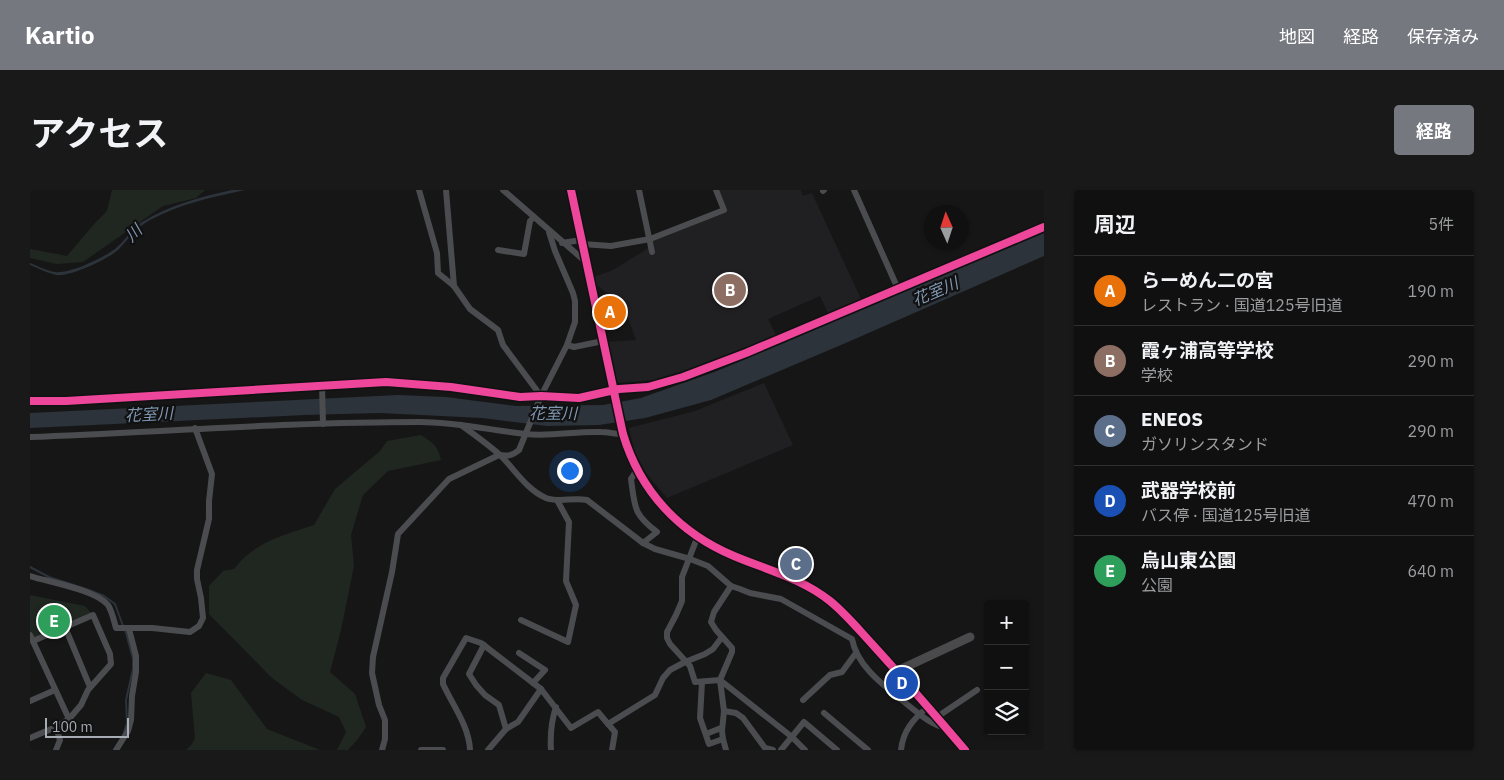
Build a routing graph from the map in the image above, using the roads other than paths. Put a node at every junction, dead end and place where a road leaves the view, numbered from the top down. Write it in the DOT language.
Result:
graph roads {
  1 [pos="419,190"];
  2 [pos="446,190"];
  3 [pos="502,190"];
  4 [pos="571,190"];
  5 [pos="639,190"];
  6 [pos="716,190"];
  7 [pos="854,190"];
  8 [pos="534,217"];
  9 [pos="1044,227"];
  10 [pos="549,232"];
  11 [pos="650,239"];
  12 [pos="582,242"];
  13 [pos="562,243"];
  14 [pos="498,250"];
  15 [pos="652,252"];
  16 [pos="586,262"];
  17 [pos="454,286"];
  18 [pos="898,289"];
  19 [pos="603,341"];
  20 [pos="568,346"];
  21 [pos="322,385"];
  22 [pos="614,393"];
  23 [pos="540,399"];
  24 [pos="30,401"];
  25 [pos="323,424"];
  26 [pos="460,424"];
  27 [pos="195,428"];
  28 [pos="622,430"];
  29 [pos="527,431"];
  30 [pos="30,437"];
  31 [pos="499,455"];
  32 [pos="637,470"];
  33 [pos="557,500"];
  34 [pos="697,538"];
  35 [pos="643,542"];
  36 [pos="690,559"];
  37 [pos="30,576"];
  38 [pos="731,586"];
  39 [pos="521,620"];
  40 [pos="65,627"];
  41 [pos="129,629"];
  42 [pos="858,629"];
  43 [pos="970,637"];
  44 [pos="31,638"];
  45 [pos="722,638"];
  46 [pos="852,639"];
  47 [pos="484,645"];
  48 [pos="520,653"];
  49 [pos="856,653"];
  50 [pos="685,662"];
  51 [pos="897,671"];
  52 [pos="720,680"];
  53 [pos="702,682"];
  54 [pos="533,683"];
  55 [pos="90,688"];
  56 [pos="541,689"];
  57 [pos="55,690"];
  58 [pos="977,690"];
  59 [pos="803,700"];
  60 [pos="30,701"];
  61 [pos="556,707"];
  62 [pos="928,707"];
  63 [pos="724,710"];
  64 [pos="824,713"];
  65 [pos="919,714"];
  66 [pos="937,717"];
  67 [pos="69,719"];
  68 [pos="608,724"];
  69 [pos="56,727"];
  70 [pos="721,728"];
  71 [pos="946,728"];
  72 [pos="506,730"];
  73 [pos="706,734"];
  74 [pos="792,737"];
  75 [pos="30,738"];
  76 [pos="722,739"];
  77 [pos="56,750"];
  78 [pos="116,750"];
  79 [pos="382,750"];
  80 [pos="421,750"];
  81 [pos="443,750"];
  82 [pos="470,750"];
  83 [pos="488,750"];
  84 [pos="551,750"];
  85 [pos="612,750"];
  86 [pos="726,750"];
  87 [pos="773,750"];
  88 [pos="781,750"];
  89 [pos="806,750"];
  90 [pos="838,750"];
  91 [pos="868,750"];
  92 [pos="901,750"];
  93 [pos="965,750"];
  1 -- 17 [label="street"];
  2 -- 17 [label="street"];
  3 -- 8 [label="street"];
  4 -- 12 [label="street"];
  5 -- 11 [label="street"];
  6 -- 11 [label="street"];
  7 -- 18 [label="street"];
  8 -- 10 [label="street"];
  8 -- 14 [label="street"];
  9 -- 18 [label="street"];
  10 -- 13 [label="street"];
  10 -- 20 [label="street"];
  11 -- 12 [label="street"];
  11 -- 15 [label="street"];
  12 -- 13 [label="street"];
  12 -- 16 [label="street"];
  13 -- 16 [label="street"];
  16 -- 19 [label="street"];
  17 -- 23 [label="street"];
  18 -- 22 [label="street"];
  19 -- 20 [label="street"];
  19 -- 22 [label="street"];
  20 -- 23 [label="street"];
  21 -- 23 [label="street"];
  21 -- 24 [label="street"];
  21 -- 25 [label="street"];
  22 -- 23 [label="street"];
  22 -- 28 [label="street"];
  23 -- 29 [label="street"];
  25 -- 26 [label="street"];
  25 -- 27 [label="street"];
  26 -- 29 [label="street"];
  26 -- 31 [label="street"];
  27 -- 30 [label="street"];
  27 -- 41 [label="street"];
  28 -- 29 [label="street"];
  28 -- 32 [label="street"];
  29 -- 31 [label="street"];
  31 -- 33 [label="street"];
  31 -- 79 [label="street"];
  32 -- 34 [label="street"];
  32 -- 35 [label="street"];
  33 -- 35 [label="street"];
  33 -- 39 [label="street"];
  34 -- 36 [label="street"];
  34 -- 42 [label="street"];
  35 -- 36 [label="street"];
  36 -- 38 [label="street"];
  36 -- 50 [label="street"];
  37 -- 41 [label="street"];
  38 -- 45 [label="street"];
  38 -- 46 [label="street"];
  40 -- 44 [label="street"];
  40 -- 55 [label="street"];
  40 -- 55 [label="street"];
  41 -- 78 [label="street"];
  42 -- 46 [label="street"];
  42 -- 51 [label="street"];
  43 -- 51 [label="street"];
  44 -- 57 [label="street"];
  45 -- 50 [label="street"];
  45 -- 52 [label="street"];
  46 -- 49 [label="street"];
  47 -- 54 [label="street"];
  47 -- 72 [label="street"];
  47 -- 82 [label="street"];
  48 -- 54 [label="street"];
  49 -- 59 [label="street"];
  49 -- 65 [label="street"];
  50 -- 53 [label="street"];
  50 -- 68 [label="street"];
  51 -- 62 [label="street"];
  52 -- 53 [label="street"];
  52 -- 63 [label="street"];
  52 -- 74 [label="street"];
  53 -- 73 [label="street"];
  54 -- 56 [label="street"];
  55 -- 67 [label="street"];
  56 -- 61 [label="street"];
  56 -- 72 [label="street"];
  57 -- 60 [label="street"];
  57 -- 67 [label="street"];
  58 -- 66 [label="street"];
  61 -- 68 [label="street"];
  61 -- 84 [label="street"];
  62 -- 65 [label="street"];
  62 -- 66 [label="street"];
  63 -- 70 [label="street"];
  63 -- 87 [label="street"];
  64 -- 91 [label="street"];
  65 -- 71 [label="street"];
  65 -- 92 [label="street"];
  66 -- 71 [label="street"];
  67 -- 69 [label="street"];
  68 -- 85 [label="street"];
  69 -- 75 [label="street"];
  69 -- 77 [label="street"];
  70 -- 73 [label="street"];
  70 -- 76 [label="street"];
  71 -- 93 [label="street"];
  72 -- 83 [label="street"];
  73 -- 76 [label="street"];
  74 -- 88 [label="street"];
  74 -- 89 [label="street"];
  74 -- 90 [label="street"];
  76 -- 86 [label="street"];
  80 -- 81 [label="street"];
}
